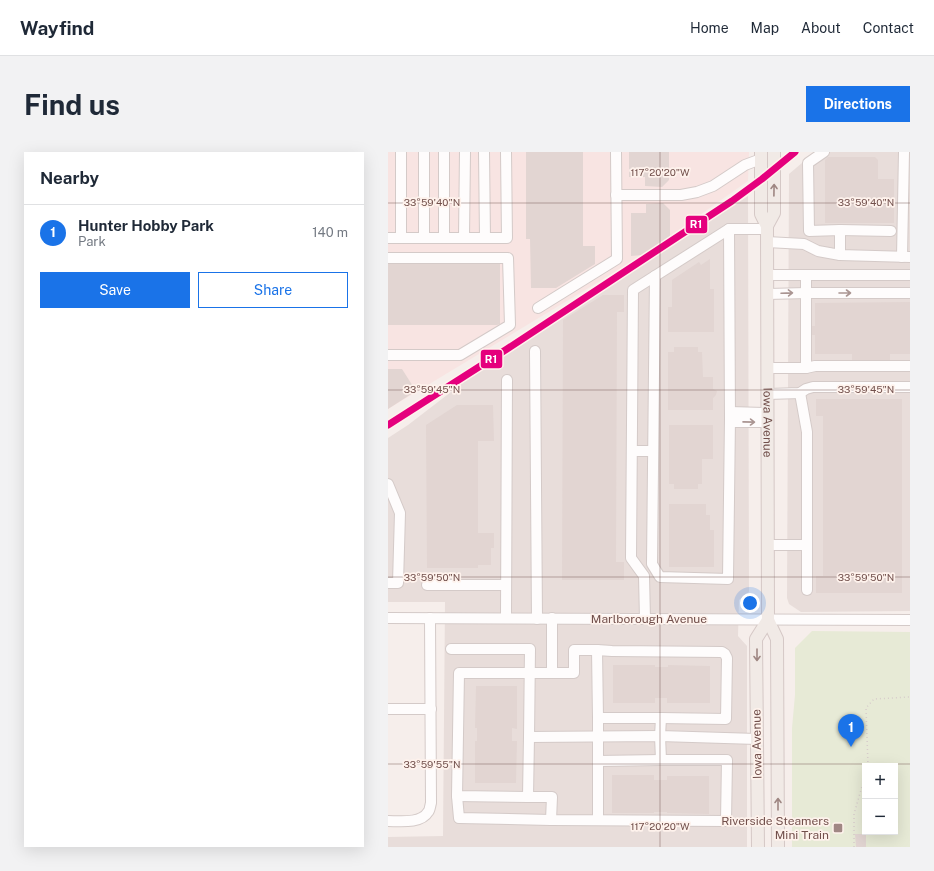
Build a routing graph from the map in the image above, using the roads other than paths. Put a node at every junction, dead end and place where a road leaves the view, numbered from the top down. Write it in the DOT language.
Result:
graph roads {
  1 [pos="401,152"];
  2 [pos="424,152"];
  3 [pos="444,152"];
  4 [pos="465,152"];
  5 [pos="484,152"];
  6 [pos="506,152"];
  7 [pos="616,152"];
  8 [pos="774,152"];
  9 [pos="824,152"];
  10 [pos="904,152"];
  11 [pos="761,156"];
  12 [pos="907,171"];
  13 [pos="616,194"];
  14 [pos="767,227"];
  15 [pos="729,229"];
  16 [pos="840,230"];
  17 [pos="891,231"];
  18 [pos="388,238"];
  19 [pos="401,238"];
  20 [pos="424,238"];
  21 [pos="444,238"];
  22 [pos="464,238"];
  23 [pos="485,238"];
  24 [pos="767,242"];
  25 [pos="840,255"];
  26 [pos="906,257"];
  27 [pos="388,258"];
  28 [pos="768,275"];
  29 [pos="806,275"];
  30 [pos="910,275"];
  31 [pos="655,276"];
  32 [pos="806,293"];
  33 [pos="910,293"];
  34 [pos="768,294"];
  35 [pos="538,308"];
  36 [pos="535,351"];
  37 [pos="388,355"];
  38 [pos="910,366"];
  39 [pos="768,368"];
  40 [pos="806,368"];
  41 [pos="507,380"];
  42 [pos="910,387"];
  43 [pos="800,393"];
  44 [pos="768,394"];
  45 [pos="730,417"];
  46 [pos="768,418"];
  47 [pos="632,451"];
  48 [pos="652,451"];
  49 [pos="388,484"];
  50 [pos="768,545"];
  51 [pos="807,545"];
  52 [pos="644,576"];
  53 [pos="660,577"];
  54 [pos="388,583"];
  55 [pos="427,585"];
  56 [pos="506,585"];
  57 [pos="807,590"];
  58 [pos="388,618"];
  59 [pos="430,618"];
  60 [pos="506,618"];
  61 [pos="537,618"];
  62 [pos="552,618"];
  63 [pos="645,619"];
  64 [pos="768,620"];
  65 [pos="910,620"];
  66 [pos="451,649"];
  67 [pos="597,650"];
  68 [pos="552,673"];
  69 [pos="530,674"];
  70 [pos="388,709"];
  71 [pos="431,709"];
  72 [pos="598,718"];
  73 [pos="661,718"];
  74 [pos="598,736"];
  75 [pos="660,736"];
  76 [pos="529,737"];
  77 [pos="757,739"];
  78 [pos="661,760"];
  79 [pos="598,761"];
  80 [pos="458,796"];
  81 [pos="528,797"];
  82 [pos="551,820"];
  83 [pos="598,820"];
  84 [pos="388,821"];
  85 [pos="758,847"];
  86 [pos="778,847"];
  1 -- 19 [label="street"];
  2 -- 20 [label="street"];
  3 -- 21 [label="street"];
  4 -- 22 [label="street"];
  5 -- 23 [label="street"];
  6 -- 23 [label="street"];
  7 -- 13 [label="street"];
  14 -- 8 [label="main road, Iowa Avenue, one-way"];
  9 -- 16 [label="street"];
  10 -- 12 [label="street"];
  11 -- 13 [label="street"];
  11 -- 14 [label="main road, Iowa Avenue"];
  12 -- 26 [label="street"];
  13 -- 35 [label="street"];
  14 -- 15 [label="street"];
  14 -- 24 [label="main road, Iowa Avenue"];
  15 -- 31 [label="street"];
  15 -- 45 [label="street"];
  16 -- 17 [label="street"];
  16 -- 25 [label="street"];
  18 -- 19 [label="street"];
  19 -- 20 [label="street"];
  20 -- 21 [label="street"];
  21 -- 22 [label="street"];
  22 -- 23 [label="street"];
  24 -- 25 [label="street"];
  24 -- 28 [label="main road, Iowa Avenue"];
  25 -- 26 [label="street"];
  27 -- 37 [label="street"];
  28 -- 29 [label="street"];
  28 -- 34 [label="main road, Iowa Avenue"];
  29 -- 30 [label="street"];
  29 -- 32 [label="street"];
  31 -- 47 [label="street"];
  31 -- 48 [label="street"];
  32 -- 33 [label="street, one-way"];
  34 -- 32 [label="street, one-way"];
  32 -- 40 [label="street"];
  34 -- 39 [label="main road, Iowa Avenue"];
  36 -- 61 [label="street"];
  38 -- 40 [label="street"];
  39 -- 40 [label="street"];
  39 -- 44 [label="main road, Iowa Avenue"];
  41 -- 56 [label="street"];
  42 -- 43 [label="street"];
  43 -- 44 [label="street"];
  43 -- 51 [label="street"];
  44 -- 46 [label="main road, Iowa Avenue"];
  45 -- 46 [label="street"];
  45 -- 53 [label="street"];
  46 -- 50 [label="main road, Iowa Avenue"];
  47 -- 48 [label="street"];
  47 -- 52 [label="street"];
  48 -- 53 [label="street"];
  49 -- 54 [label="street"];
  50 -- 51 [label="street"];
  50 -- 64 [label="main road, Iowa Avenue"];
  51 -- 57 [label="street"];
  52 -- 53 [label="street"];
  52 -- 63 [label="street"];
  55 -- 56 [label="street"];
  56 -- 60 [label="street"];
  58 -- 59 [label="street, Marlborough Avenue"];
  59 -- 60 [label="street, Marlborough Avenue"];
  59 -- 71 [label="street"];
  60 -- 61 [label="street, Marlborough Avenue"];
  61 -- 62 [label="street, Marlborough Avenue"];
  62 -- 63 [label="street, Marlborough Avenue"];
  62 -- 68 [label="street"];
  63 -- 64 [label="street, Marlborough Avenue"];
  64 -- 65 [label="street, Marlborough Avenue"];
  64 -- 77 [label="main road, Iowa Avenue, one-way"];
  86 -- 64 [label="main road, Iowa Avenue, one-way"];
  66 -- 69 [label="street"];
  67 -- 68 [label="street"];
  67 -- 72 [label="street"];
  67 -- 73 [label="street"];
  68 -- 69 [label="street"];
  69 -- 76 [label="street"];
  69 -- 80 [label="street"];
  70 -- 71 [label="street"];
  71 -- 84 [label="street"];
  72 -- 73 [label="street"];
  72 -- 74 [label="street"];
  73 -- 75 [label="street"];
  74 -- 75 [label="street"];
  74 -- 76 [label="street"];
  74 -- 79 [label="street"];
  75 -- 77 [label="street"];
  75 -- 78 [label="street"];
  76 -- 81 [label="street"];
  77 -- 85 [label="main road, Iowa Avenue"];
  78 -- 79 [label="street"];
  78 -- 83 [label="street"];
  79 -- 83 [label="street"];
  80 -- 81 [label="street"];
  80 -- 82 [label="street"];
  81 -- 82 [label="street"];
  82 -- 83 [label="street"];
}
